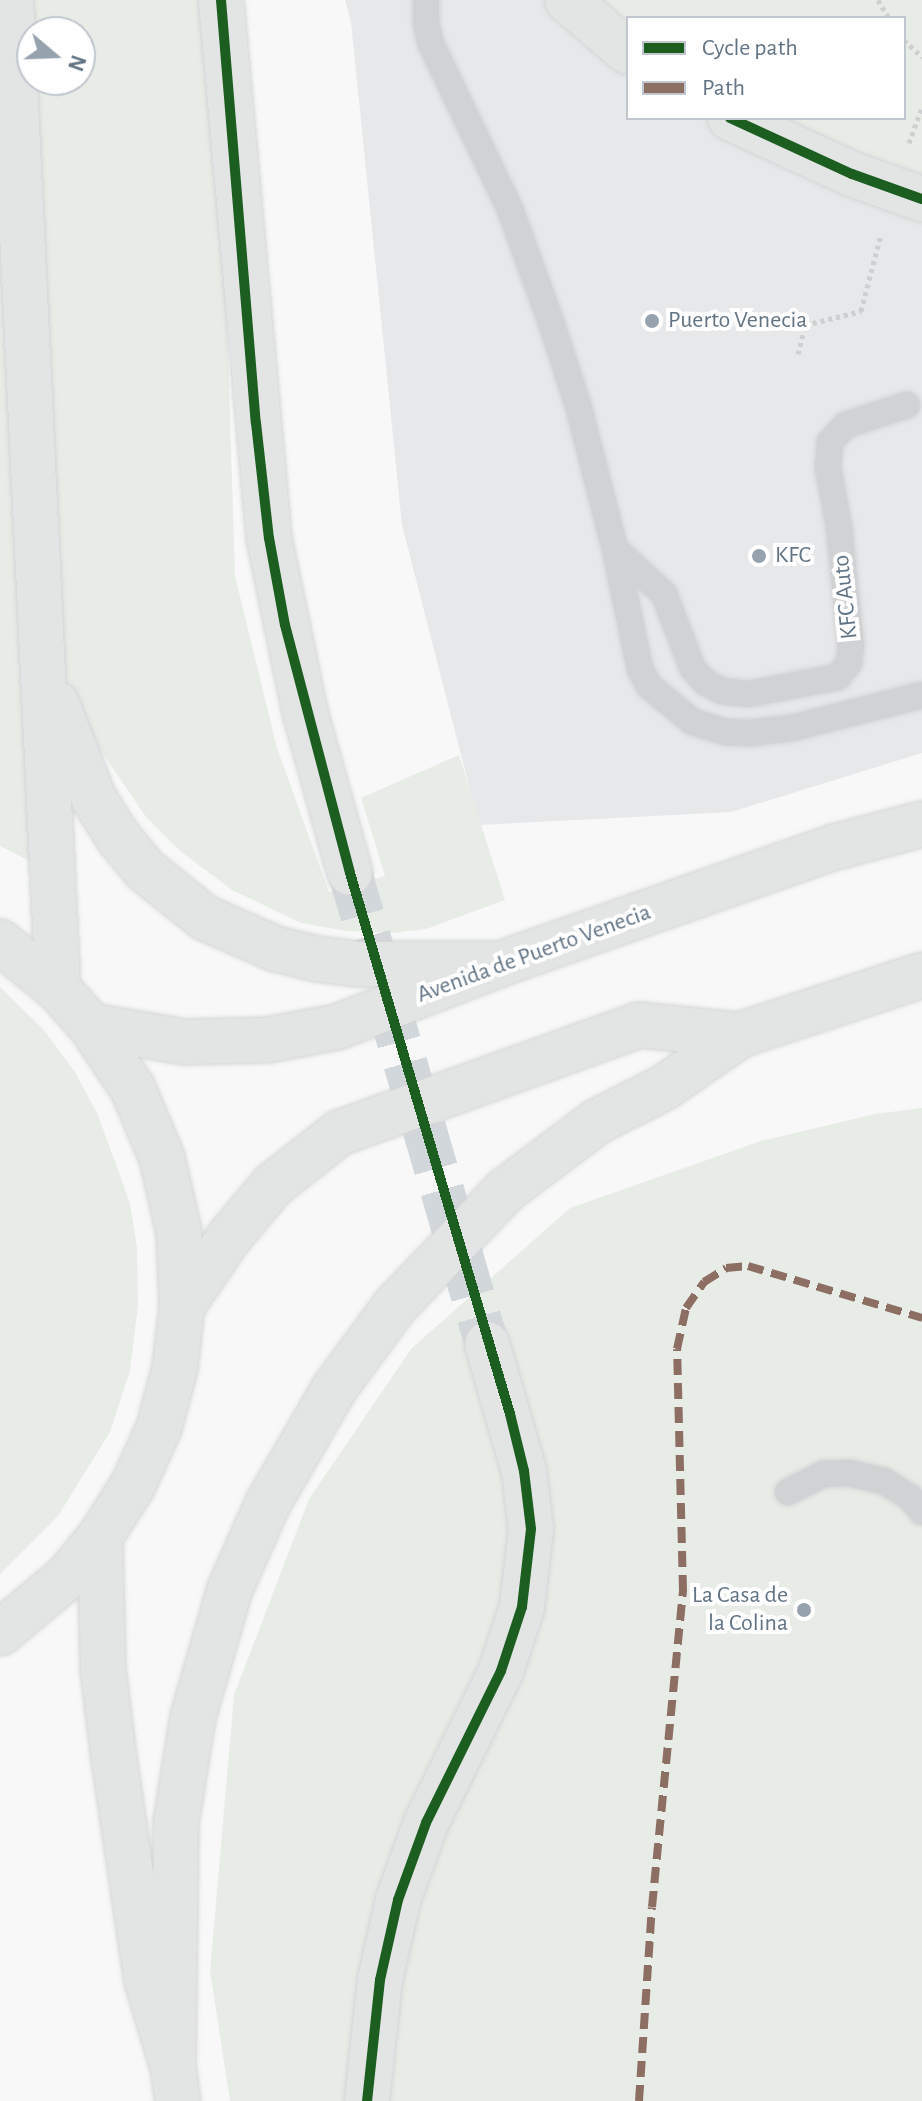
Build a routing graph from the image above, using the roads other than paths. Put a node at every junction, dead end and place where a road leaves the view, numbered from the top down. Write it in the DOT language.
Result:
graph roads {
  1 [pos="11,0"];
  2 [pos="221,0"];
  3 [pos="426,0"];
  4 [pos="567,0"];
  5 [pos="626,50"];
  6 [pos="734,120"];
  7 [pos="922,199"];
  8 [pos="907,405"];
  9 [pos="615,549"];
  10 [pos="43,665"];
  11 [pos="922,695"];
  12 [pos="922,824"];
  13 [pos="350,873"];
  14 [pos="0,942"];
  15 [pos="500,964"];
  16 [pos="922,975"];
  17 [pos="58,989"];
  18 [pos="91,1026"];
  19 [pos="740,1035"];
  20 [pos="182,1306"];
  21 [pos="487,1344"];
  22 [pos="788,1492"];
  23 [pos="922,1512"];
  24 [pos="100,1537"];
  25 [pos="0,1633"];
  26 [pos="176,2084"];
  27 [pos="367,2101"];
  1 -- 10 [label="main road"];
  2 -- 13 [label="main road"];
  3 -- 9 [label="lane"];
  4 -- 5 [label="main road"];
  6 -- 7 [label="main road"];
  8 -- 9 [label="lane, KFC Auto"];
  9 -- 11 [label="lane"];
  10 -- 15 [label="main road"];
  10 -- 17 [label="main road"];
  12 -- 15 [label="main road, Avenida de Puerto Venecia"];
  14 -- 17 [label="main road"];
  15 -- 18 [label="main road, Avenida de Puerto Venecia"];
  16 -- 19 [label="main road"];
  17 -- 18 [label="main road"];
  18 -- 20 [label="main road"];
  19 -- 20 [label="main road"];
  19 -- 26 [label="main road"];
  20 -- 24 [label="main road"];
  21 -- 27 [label="main road"];
  22 -- 23 [label="lane"];
  24 -- 25 [label="main road"];
  24 -- 26 [label="main road"];
}
